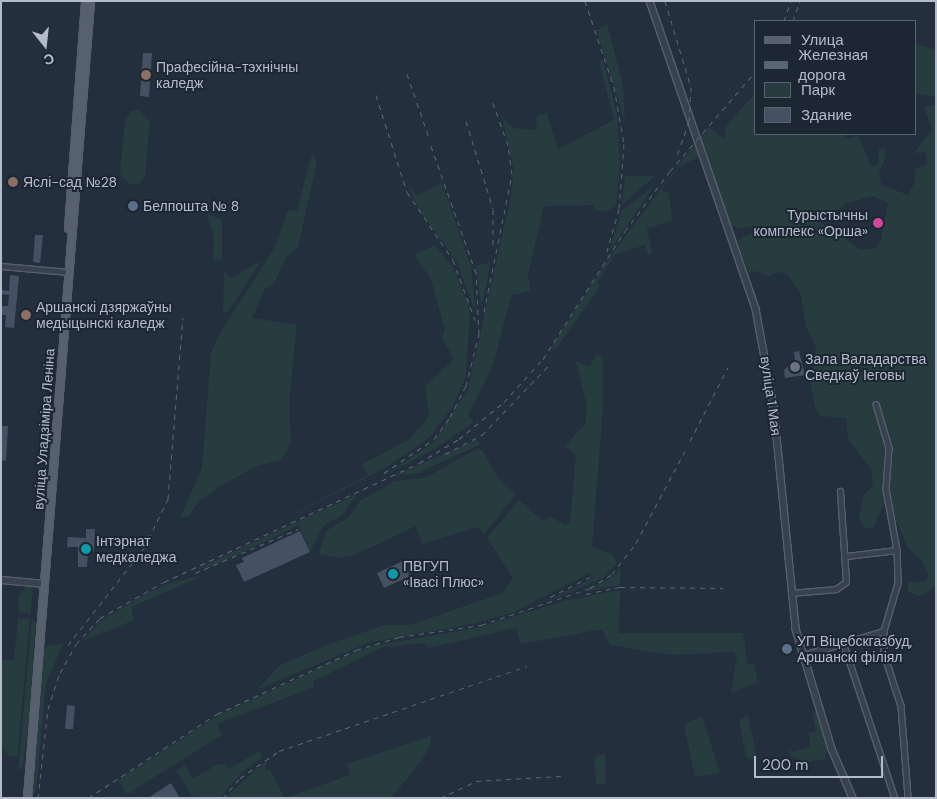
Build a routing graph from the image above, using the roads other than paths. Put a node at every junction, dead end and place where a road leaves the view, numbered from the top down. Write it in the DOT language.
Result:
graph roads {
  1 [pos="85,1"];
  2 [pos="90,1"];
  3 [pos="650,1"];
  4 [pos="1,266"];
  5 [pos="67,271"];
  6 [pos="876,404"];
  7 [pos="840,491"];
  8 [pos="897,550"];
  9 [pos="846,556"];
  10 [pos="1,580"];
  11 [pos="43,583"];
  12 [pos="791,593"];
  13 [pos="884,631"];
  14 [pos="843,642"];
  15 [pos="803,655"];
  16 [pos="23,798"];
  17 [pos="28,798"];
  18 [pos="853,798"];
  19 [pos="895,798"];
  20 [pos="908,798"];
  1 -- 5 [label="main road, вуліца Уладзіміра Леніна"];
  2 -- 5 [label="main road, вуліца Уладзіміра Леніна"];
  3 -- 12 [label="street, вуліца 1 Мая"];
  4 -- 5 [label="street"];
  5 -- 11 [label="main road, вуліца Уладзіміра Леніна"];
  6 -- 8 [label="street"];
  7 -- 9 [label="street"];
  8 -- 9 [label="street"];
  8 -- 13 [label="street"];
  9 -- 12 [label="street"];
  10 -- 11 [label="street"];
  11 -- 16 [label="main road, вуліца Уладзіміра Леніна"];
  11 -- 17 [label="main road, вуліца Уладзіміра Леніна"];
  12 -- 15 [label="street, вуліца 1 Мая"];
  13 -- 14 [label="street"];
  13 -- 20 [label="street"];
  14 -- 15 [label="street"];
  14 -- 19 [label="street"];
  15 -- 18 [label="street, вуліца 1 Мая"];
}
